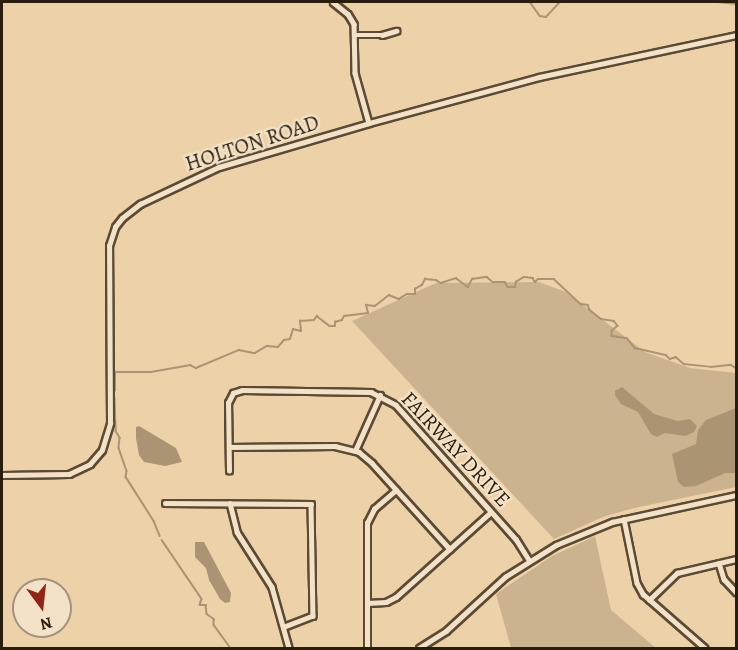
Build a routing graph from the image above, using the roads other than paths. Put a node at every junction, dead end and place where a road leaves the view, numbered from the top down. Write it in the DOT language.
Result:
graph roads {
  1 [pos="333,2"];
  2 [pos="396,31"];
  3 [pos="356,35"];
  4 [pos="736,35"];
  5 [pos="369,123"];
  6 [pos="380,395"];
  7 [pos="229,447"];
  8 [pos="355,451"];
  9 [pos="229,471"];
  10 [pos="2,475"];
  11 [pos="396,490"];
  12 [pos="736,495"];
  13 [pos="165,503"];
  14 [pos="230,503"];
  15 [pos="491,512"];
  16 [pos="624,519"];
  17 [pos="450,549"];
  18 [pos="529,560"];
  19 [pos="736,560"];
  20 [pos="719,563"];
  21 [pos="736,592"];
  22 [pos="649,600"];
  23 [pos="367,603"];
  24 [pos="284,627"];
  25 [pos="289,648"];
  26 [pos="367,648"];
  27 [pos="419,648"];
  28 [pos="705,648"];
  1 -- 3 [label="street"];
  2 -- 3 [label="street"];
  3 -- 5 [label="street"];
  4 -- 5 [label="street, HOLTON ROAD"];
  5 -- 10 [label="street, HOLTON ROAD"];
  6 -- 7 [label="street, FAIRWAY DRIVE"];
  6 -- 8 [label="street"];
  6 -- 15 [label="street, FAIRWAY DRIVE"];
  7 -- 8 [label="street"];
  7 -- 9 [label="street"];
  8 -- 11 [label="street"];
  11 -- 17 [label="street"];
  11 -- 23 [label="street"];
  12 -- 16 [label="street"];
  13 -- 14 [label="street"];
  14 -- 24 [label="street"];
  14 -- 24 [label="street"];
  15 -- 17 [label="street"];
  15 -- 18 [label="street, FAIRWAY DRIVE"];
  16 -- 18 [label="street"];
  16 -- 22 [label="street"];
  17 -- 23 [label="street"];
  18 -- 27 [label="street"];
  19 -- 20 [label="street"];
  20 -- 21 [label="street"];
  20 -- 22 [label="street"];
  22 -- 28 [label="street"];
  23 -- 26 [label="street"];
  24 -- 25 [label="street"];
}
